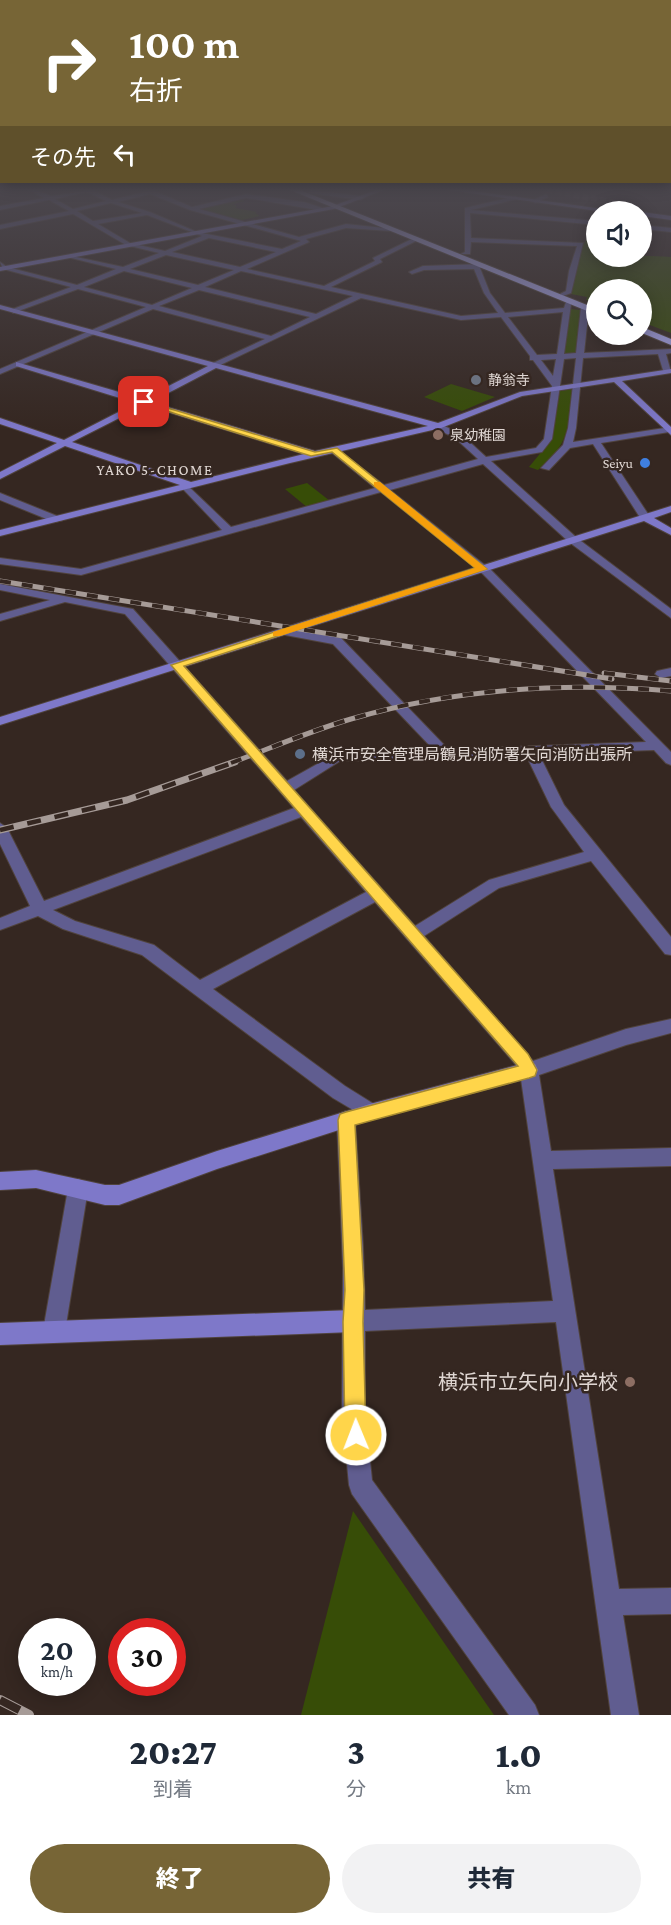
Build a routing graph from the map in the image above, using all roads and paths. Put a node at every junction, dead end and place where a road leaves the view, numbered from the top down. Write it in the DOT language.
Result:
graph roads {
  1 [pos="13,270"];
  2 [pos="120,270"];
  3 [pos="127,270"];
  4 [pos="238,270"];
  5 [pos="245,270"];
  6 [pos="361,270"];
  7 [pos="417,270"];
  8 [pos="479,270"];
  9 [pos="489,270"];
  10 [pos="504,270"];
  11 [pos="572,270"];
  12 [pos="412,272"];
  13 [pos="77,287"];
  14 [pos="197,287"];
  15 [pos="326,287"];
  16 [pos="563,294"];
  17 [pos="361,295"];
  18 [pos="573,302"];
  19 [pos="586,303"];
  20 [pos="0,307"];
  21 [pos="151,307"];
  22 [pos="585,307"];
  23 [pos="567,310"];
  24 [pos="16,311"];
  25 [pos="316,316"];
  26 [pos="504,316"];
  27 [pos="652,329"];
  28 [pos="94,332"];
  29 [pos="652,334"];
  30 [pos="671,336"];
  31 [pos="271,338"];
  32 [pos="671,342"];
  33 [pos="661,351"];
  34 [pos="671,351"];
  35 [pos="580,355"];
  36 [pos="561,356"];
  37 [pos="0,358"];
  38 [pos="533,358"];
  39 [pos="19,364"];
  40 [pos="214,366"];
  41 [pos="671,371"];
  42 [pos="0,372"];
  43 [pos="615,379"];
  44 [pos="577,384"];
  45 [pos="557,387"];
  46 [pos="144,402"];
  47 [pos="0,421"];
  48 [pos="438,426"];
  49 [pos="670,431"];
  50 [pos="595,441"];
  51 [pos="64,443"];
  52 [pos="567,446"];
  53 [pos="334,450"];
  54 [pos="314,454"];
  55 [pos="484,461"];
  56 [pos="546,468"];
  57 [pos="0,476"];
  58 [pos="189,486"];
  59 [pos="383,489"];
  60 [pos="0,496"];
  61 [pos="671,509"];
  62 [pos="645,517"];
  63 [pos="58,519"];
  64 [pos="230,532"];
  65 [pos="671,532"];
  66 [pos="0,533"];
  67 [pos="573,540"];
  68 [pos="0,561"];
  69 [pos="482,569"];
  70 [pos="0,587"];
  71 [pos="61,600"];
  72 [pos="671,615"];
  73 [pos="0,618"];
  74 [pos="284,632"];
  75 [pos="177,665"];
  76 [pos="0,721"];
  77 [pos="657,746"];
  78 [pos="531,751"];
  79 [pos="445,754"];
  80 [pos="671,760"];
  81 [pos="286,788"];
  82 [pos="304,810"];
  83 [pos="0,828"];
  84 [pos="594,855"];
  85 [pos="378,893"];
  86 [pos="39,910"];
  87 [pos="0,924"];
  88 [pos="414,935"];
  89 [pos="671,949"];
  90 [pos="198,989"];
  91 [pos="671,1026"];
  92 [pos="529,1070"];
  93 [pos="370,1112"];
  94 [pos="346,1120"];
  95 [pos="671,1157"];
  96 [pos="541,1160"];
  97 [pos="0,1181"];
  98 [pos="78,1189"];
  99 [pos="564,1311"];
  100 [pos="353,1322"];
  101 [pos="54,1331"];
  102 [pos="0,1334"];
  103 [pos="671,1601"];
  104 [pos="608,1602"];
  105 [pos="525,1715"];
  106 [pos="625,1715"];
  1 -- 13 [label="street"];
  2 -- 13 [label="street"];
  3 -- 14 [label="street"];
  4 -- 14 [label="street"];
  5 -- 15 [label="street"];
  6 -- 15 [label="street"];
  7 -- 12 [label="street"];
  8 -- 26 [label="street"];
  9 -- 18 [label="highway"];
  10 -- 16 [label="highway"];
  11 -- 16 [label="street"];
  13 -- 21 [label="street"];
  13 -- 24 [label="street"];
  14 -- 21 [label="street"];
  14 -- 25 [label="street"];
  15 -- 17 [label="street"];
  16 -- 19 [label="highway"];
  17 -- 25 [label="street"];
  17 -- 26 [label="street"];
  18 -- 22 [label="highway"];
  18 -- 23 [label="street"];
  20 -- 24 [label="street"];
  21 -- 28 [label="street"];
  21 -- 31 [label="street"];
  22 -- 35 [label="street"];
  23 -- 26 [label="street"];
  23 -- 36 [label="street"];
  24 -- 28 [label="street"];
  25 -- 31 [label="street"];
  26 -- 38 [label="street"];
  27 -- 30 [label="highway"];
  28 -- 39 [label="street"];
  28 -- 40 [label="street"];
  29 -- 32 [label="highway"];
  31 -- 40 [label="street"];
  33 -- 34 [label="street"];
  33 -- 35 [label="street"];
  33 -- 41 [label="street"];
  35 -- 36 [label="street"];
  35 -- 44 [label="street"];
  36 -- 38 [label="street"];
  36 -- 45 [label="street"];
  37 -- 39 [label="street"];
  38 -- 45 [label="street"];
  39 -- 42 [label="street"];
  39 -- 46 [label="street"];
  40 -- 46 [label="street"];
  40 -- 48 [label="street"];
  41 -- 43 [label="street"];
  43 -- 44 [label="street"];
  43 -- 49 [label="street"];
  44 -- 45 [label="street"];
  44 -- 52 [label="street"];
  45 -- 48 [label="street"];
  45 -- 55 [label="street"];
  46 -- 51 [label="street"];
  46 -- 54 [label="street"];
  47 -- 51 [label="street"];
  48 -- 53 [label="street"];
  48 -- 55 [label="street"];
  49 -- 50 [label="street"];
  50 -- 52 [label="street"];
  50 -- 62 [label="street"];
  51 -- 57 [label="street"];
  51 -- 58 [label="street"];
  52 -- 56 [label="street"];
  53 -- 54 [label="street"];
  53 -- 59 [label="street"];
  54 -- 58 [label="street"];
  55 -- 59 [label="street"];
  55 -- 67 [label="street"];
  58 -- 63 [label="street"];
  58 -- 64 [label="street"];
  59 -- 64 [label="street"];
  59 -- 69 [label="street"];
  60 -- 63 [label="street"];
  61 -- 62 [label="street"];
  62 -- 65 [label="street"];
  62 -- 67 [label="street"];
  63 -- 66 [label="street"];
  64 -- 68 [label="street"];
  67 -- 69 [label="street"];
  67 -- 72 [label="street"];
  69 -- 74 [label="street"];
  69 -- 77 [label="street"];
  70 -- 71 [label="street"];
  71 -- 73 [label="street"];
  71 -- 75 [label="street"];
  74 -- 75 [label="street"];
  74 -- 79 [label="street"];
  75 -- 76 [label="street"];
  75 -- 81 [label="street"];
  77 -- 78 [label="street"];
  77 -- 80 [label="street"];
  78 -- 79 [label="street"];
  78 -- 84 [label="street"];
  79 -- 81 [label="street"];
  81 -- 82 [label="street"];
  82 -- 85 [label="street"];
  82 -- 86 [label="street"];
  83 -- 86 [label="street"];
  84 -- 88 [label="street"];
  84 -- 89 [label="street"];
  85 -- 88 [label="street"];
  85 -- 90 [label="street"];
  86 -- 87 [label="street"];
  86 -- 90 [label="street"];
  88 -- 92 [label="street"];
  90 -- 93 [label="street"];
  91 -- 92 [label="street"];
  92 -- 93 [label="street"];
  92 -- 96 [label="street"];
  93 -- 94 [label="street"];
  94 -- 98 [label="street"];
  94 -- 100 [label="street"];
  95 -- 96 [label="street"];
  96 -- 99 [label="street"];
  97 -- 98 [label="street"];
  98 -- 101 [label="street"];
  99 -- 100 [label="street"];
  99 -- 104 [label="street"];
  100 -- 101 [label="street"];
  100 -- 105 [label="street"];
  101 -- 102 [label="street"];
  103 -- 104 [label="street"];
  104 -- 106 [label="street"];
}
